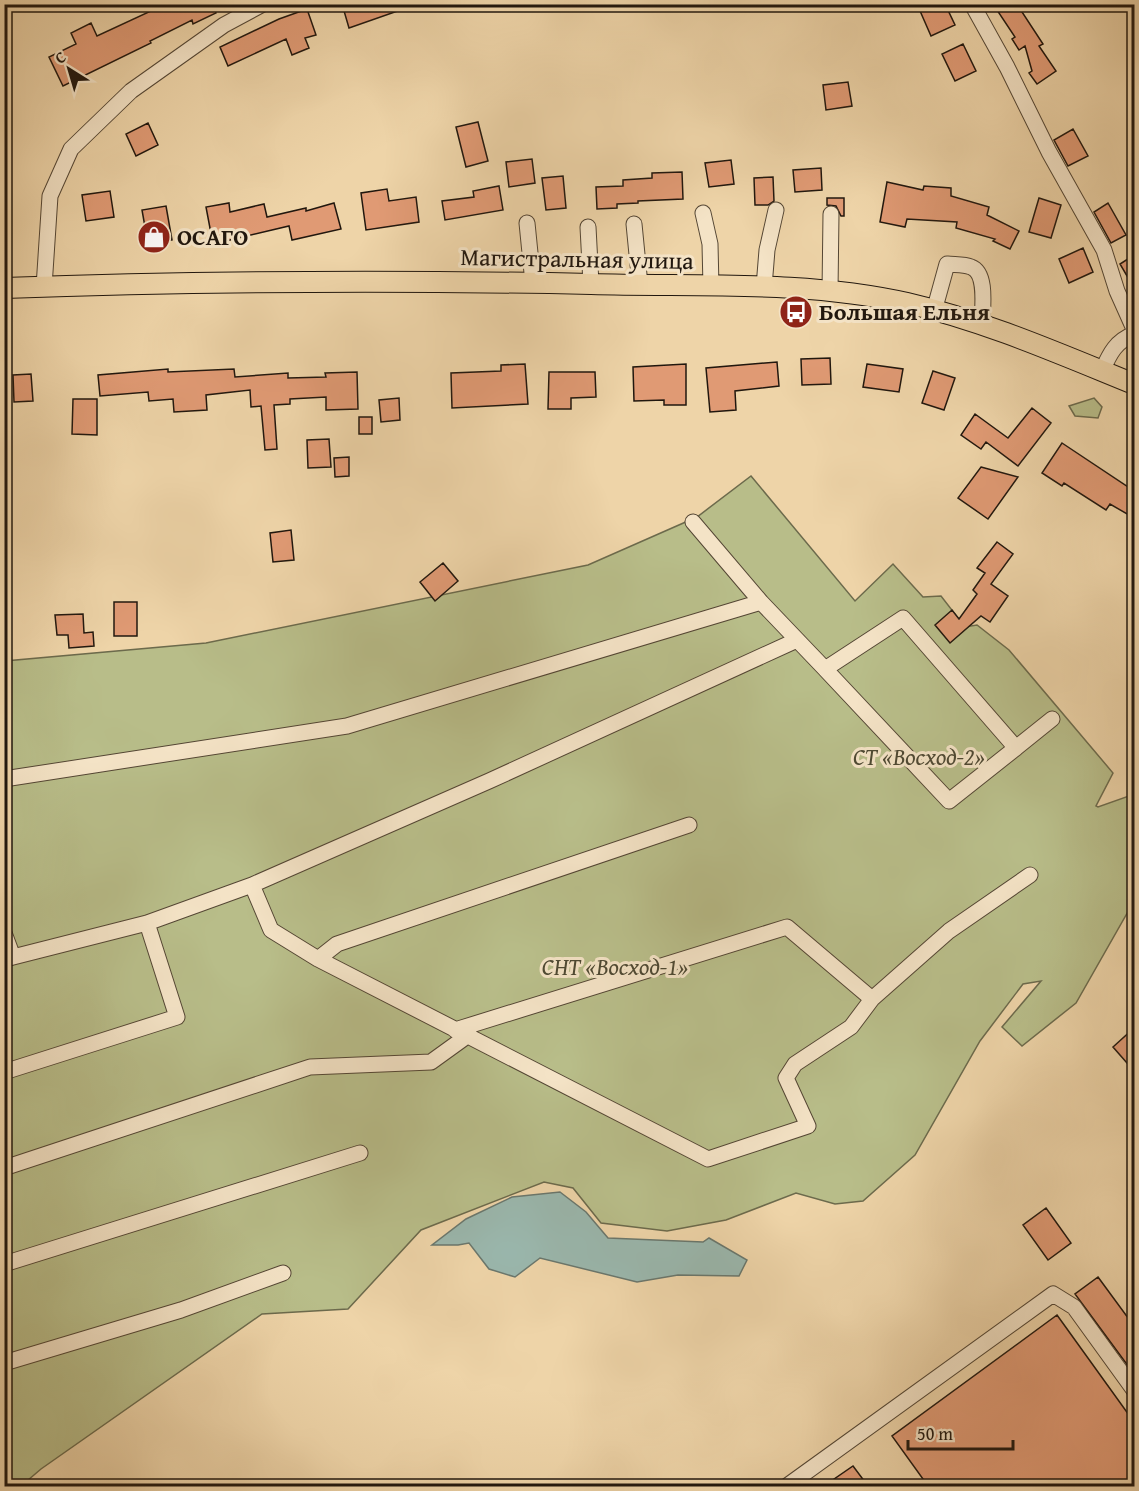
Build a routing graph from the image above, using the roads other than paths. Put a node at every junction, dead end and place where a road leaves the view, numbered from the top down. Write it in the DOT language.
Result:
graph roads {
  1 [pos="263,4"];
  2 [pos="972,4"];
  3 [pos="776,210"];
  4 [pos="704,213"];
  5 [pos="831,214"];
  6 [pos="527,223"];
  7 [pos="634,224"];
  8 [pos="588,227"];
  9 [pos="533,283"];
  10 [pos="591,284"];
  11 [pos="639,285"];
  12 [pos="711,286"];
  13 [pos="44,287"];
  14 [pos="4,288"];
  15 [pos="764,288"];
  16 [pos="830,292"];
  17 [pos="934,311"];
  18 [pos="981,325"];
  19 [pos="1134,329"];
  20 [pos="1134,334"];
  21 [pos="1102,371"];
  22 [pos="1134,384"];
  23 [pos="693,522"];
  24 [pos="761,602"];
  25 [pos="797,640"];
  26 [pos="825,669"];
  27 [pos="1052,719"];
  28 [pos="1016,748"];
  29 [pos="4,779"];
  30 [pos="689,825"];
  31 [pos="1029,875"];
  32 [pos="252,885"];
  33 [pos="147,923"];
  34 [pos="4,933"];
  35 [pos="9,958"];
  36 [pos="318,959"];
  37 [pos="872,999"];
  38 [pos="461,1033"];
  39 [pos="4,1072"];
  40 [pos="360,1153"];
  41 [pos="4,1168"];
  42 [pos="4,1264"];
  43 [pos="283,1273"];
  44 [pos="4,1363"];
  45 [pos="1134,1390"];
  46 [pos="787,1486"];
  1 -- 13 [label="street"];
  2 -- 19 [label="street"];
  3 -- 15 [label="street"];
  4 -- 12 [label="street"];
  5 -- 16 [label="street"];
  6 -- 9 [label="street"];
  7 -- 11 [label="street"];
  8 -- 10 [label="street"];
  9 -- 10 [label="main road, Магистральная улица"];
  9 -- 13 [label="main road, Магистральная улица"];
  10 -- 11 [label="main road, Магистральная улица"];
  11 -- 12 [label="main road, Магистральная улица"];
  12 -- 15 [label="main road, Магистральная улица"];
  13 -- 14 [label="main road, Магистральная улица"];
  15 -- 16 [label="main road, Магистральная улица"];
  16 -- 17 [label="main road, Магистральная улица"];
  17 -- 18 [label="main road, Магистральная улица"];
  17 -- 18 [label="street"];
  18 -- 21 [label="main road, Магистральная улица"];
  20 -- 21 [label="street"];
  21 -- 22 [label="main road, Магистральная улица"];
  23 -- 24 [label="street"];
  24 -- 25 [label="street"];
  24 -- 29 [label="street"];
  25 -- 26 [label="street"];
  25 -- 32 [label="street"];
  26 -- 28 [label="street"];
  26 -- 28 [label="street"];
  27 -- 28 [label="street"];
  30 -- 36 [label="street"];
  31 -- 37 [label="street"];
  32 -- 33 [label="street"];
  32 -- 36 [label="street"];
  33 -- 35 [label="street"];
  33 -- 39 [label="street"];
  34 -- 35 [label="street"];
  36 -- 38 [label="street"];
  37 -- 38 [label="street"];
  37 -- 38 [label="street"];
  38 -- 41 [label="street"];
  40 -- 42 [label="street"];
  43 -- 44 [label="street"];
  45 -- 46 [label="street"];
}
